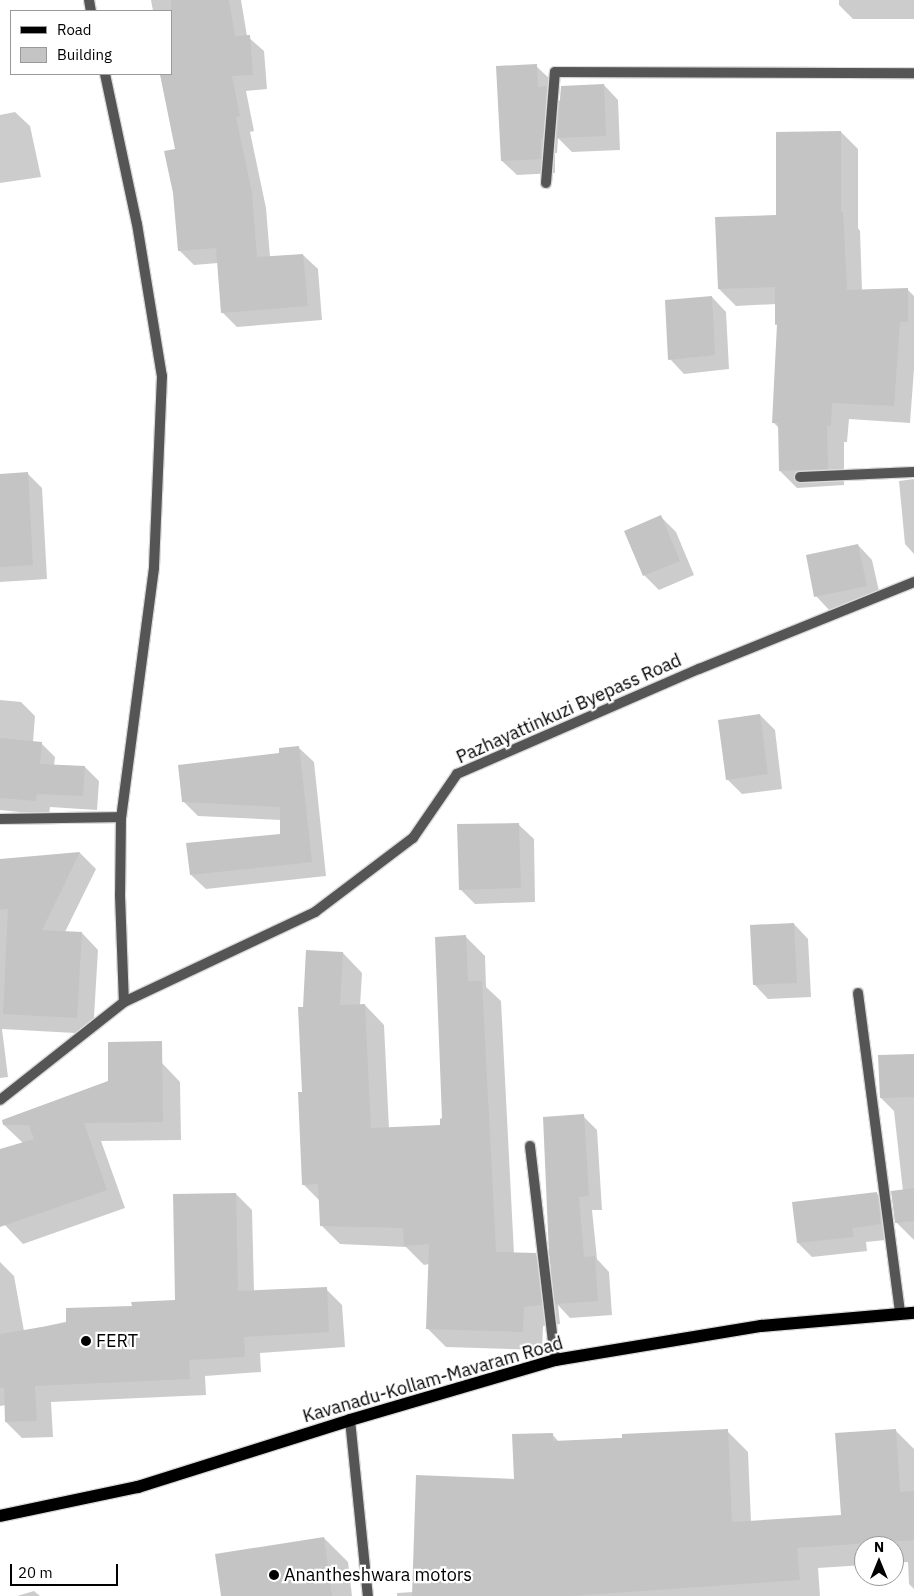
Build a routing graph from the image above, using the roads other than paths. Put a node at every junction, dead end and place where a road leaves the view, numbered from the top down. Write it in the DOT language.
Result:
graph roads {
  1 [pos="914,73"];
  2 [pos="105,75"];
  3 [pos="546,182"];
  4 [pos="914,472"];
  5 [pos="800,477"];
  6 [pos="914,582"];
  7 [pos="121,817"];
  8 [pos="0,819"];
  9 [pos="858,993"];
  10 [pos="124,1002"];
  11 [pos="0,1100"];
  12 [pos="530,1146"];
  13 [pos="914,1313"];
  14 [pos="900,1314"];
  15 [pos="555,1360"];
  16 [pos="350,1420"];
  17 [pos="0,1516"];
  18 [pos="368,1596"];
  1 -- 3 [label="street"];
  2 -- 7 [label="street"];
  4 -- 5 [label="street"];
  6 -- 10 [label="street, Pazhayattinkuzi Byepass Road"];
  7 -- 8 [label="street"];
  7 -- 10 [label="street"];
  9 -- 14 [label="street"];
  10 -- 11 [label="street, Pazhayattinkuzi Byepass Road"];
  12 -- 15 [label="street"];
  13 -- 14 [label="main road, Kavanadu-Kollam-Mavaram Road"];
  14 -- 15 [label="main road, Kavanadu-Kollam-Mavaram Road"];
  15 -- 16 [label="main road, Kavanadu-Kollam-Mavaram Road"];
  16 -- 17 [label="main road, Kavanadu-Kollam-Mavaram Road"];
  16 -- 18 [label="street"];
}
